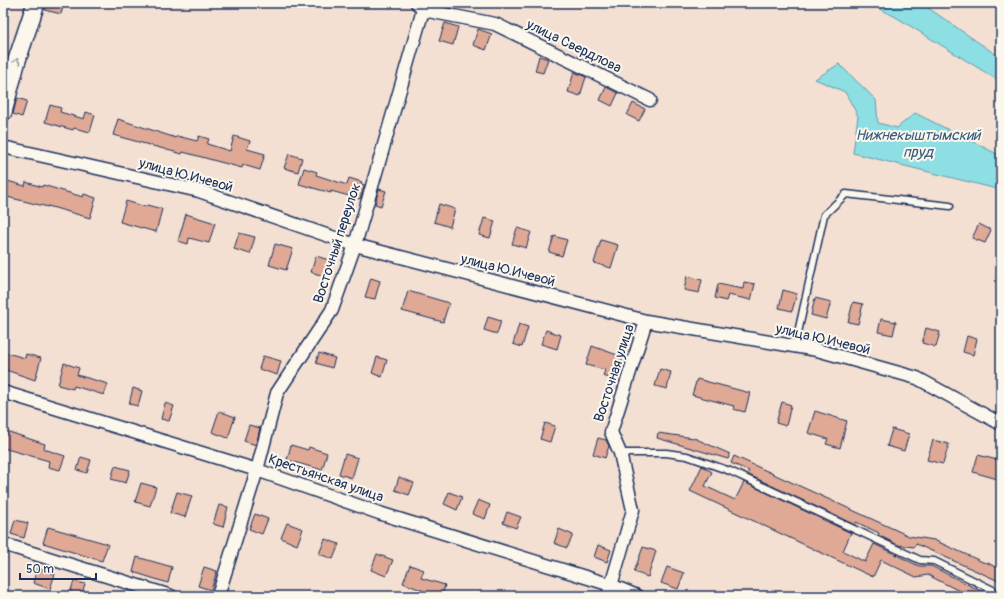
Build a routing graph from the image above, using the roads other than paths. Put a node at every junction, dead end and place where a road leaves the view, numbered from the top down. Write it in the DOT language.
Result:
graph roads {
  1 [pos="36,3"];
  2 [pos="422,5"];
  3 [pos="650,100"];
  4 [pos="3,112"];
  5 [pos="3,147"];
  6 [pos="950,206"];
  7 [pos="355,245"];
  8 [pos="646,320"];
  9 [pos="794,346"];
  10 [pos="3,392"];
  11 [pos="1001,424"];
  12 [pos="620,453"];
  13 [pos="257,470"];
  14 [pos="3,544"];
  15 [pos="610,591"];
  16 [pos="1001,594"];
  17 [pos="171,596"];
  18 [pos="218,596"];
  19 [pos="637,596"];
  4 -- 1 [label="street, one-way"];
  2 -- 3 [label="street, улица Свердлова"];
  2 -- 7 [label="street, Восточный переулок"];
  5 -- 7 [label="street, улица Ю.Ичевой"];
  6 -- 9 [label="lane"];
  7 -- 8 [label="street, улица Ю.Ичевой"];
  7 -- 13 [label="street, Восточный переулок"];
  8 -- 9 [label="street, улица Ю.Ичевой"];
  8 -- 12 [label="street, Восточная улица"];
  9 -- 11 [label="street, улица Ю.Ичевой"];
  10 -- 13 [label="street, Крестьянская улица"];
  12 -- 15 [label="street, Восточная улица"];
  12 -- 16 [label="lane"];
  13 -- 15 [label="street, Крестьянская улица"];
  13 -- 18 [label="street, Восточный переулок"];
  14 -- 17 [label="street"];
  15 -- 19 [label="street, Крестьянская улица"];
}
